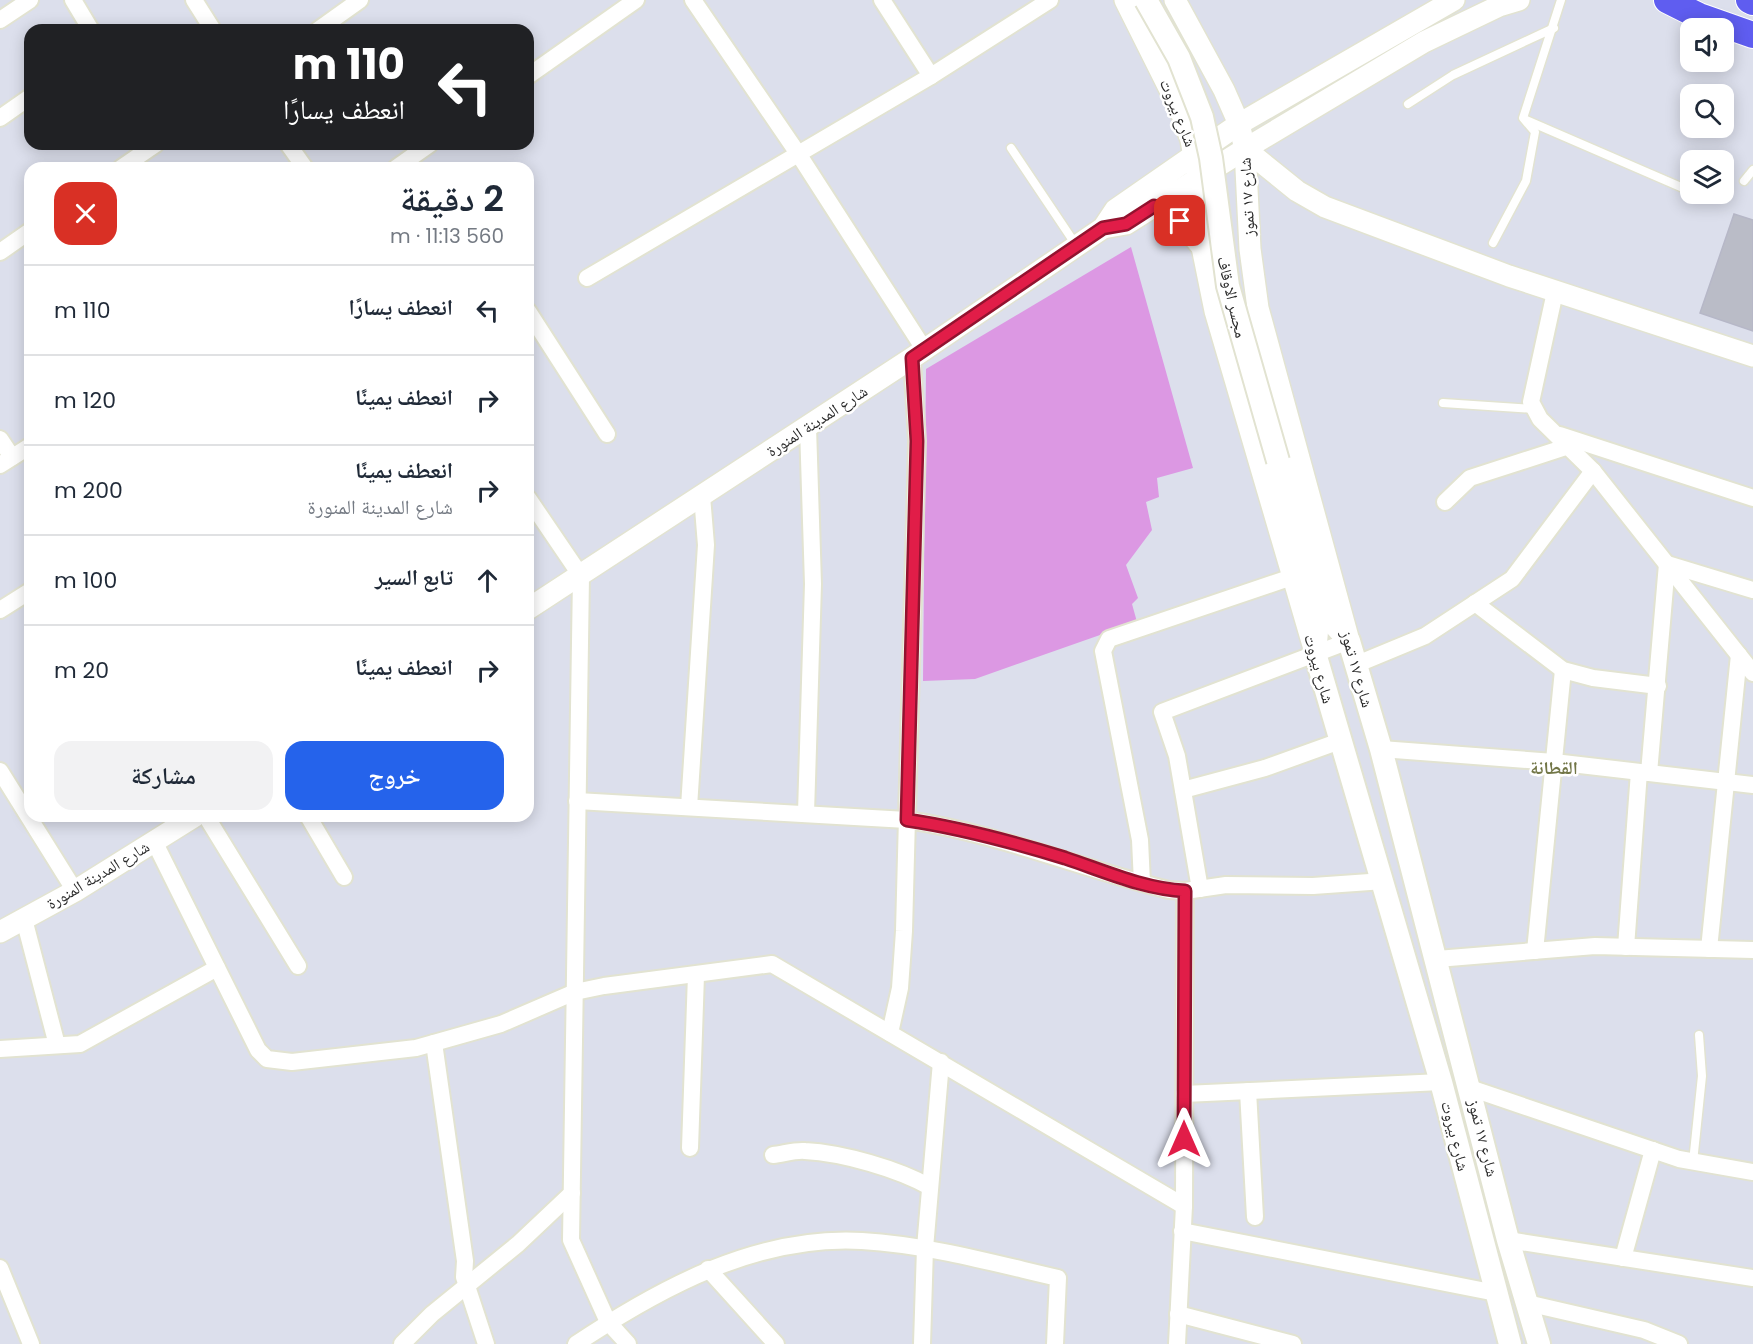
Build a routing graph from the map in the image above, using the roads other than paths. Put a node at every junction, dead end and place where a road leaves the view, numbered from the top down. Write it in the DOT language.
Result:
graph roads {
  1 [pos="30,0"];
  2 [pos="73,0"];
  3 [pos="194,0"];
  4 [pos="360,0"];
  5 [pos="636,0"];
  6 [pos="693,0"];
  7 [pos="882,0"];
  8 [pos="1050,0"];
  9 [pos="1125,0"];
  10 [pos="1146,0"];
  11 [pos="1175,0"];
  12 [pos="1454,0"];
  13 [pos="1519,0"];
  14 [pos="1561,0"];
  15 [pos="1667,0"];
  16 [pos="0,20"];
  17 [pos="88,24"];
  18 [pos="209,24"];
  19 [pos="326,24"];
  20 [pos="1554,28"];
  21 [pos="1753,35"];
  22 [pos="534,72"];
  23 [pos="931,76"];
  24 [pos="24,101"];
  25 [pos="1408,104"];
  26 [pos="0,118"];
  27 [pos="1523,118"];
  28 [pos="1239,124"];
  29 [pos="1011,148"];
  30 [pos="1245,149"];
  31 [pos="422,150"];
  32 [pos="1195,154"];
  33 [pos="799,155"];
  34 [pos="404,162"];
  35 [pos="1753,170"];
  36 [pos="1198,178"];
  37 [pos="1744,181"];
  38 [pos="1680,187"];
  39 [pos="1154,206"];
  40 [pos="1103,228"];
  41 [pos="24,235"];
  42 [pos="1493,243"];
  43 [pos="1077,246"];
  44 [pos="1202,247"];
  45 [pos="0,252"];
  46 [pos="587,278"];
  47 [pos="1555,292"];
  48 [pos="534,320"];
  49 [pos="918,353"];
  50 [pos="1753,356"];
  51 [pos="1443,403"];
  52 [pos="1535,409"];
  53 [pos="808,427"];
  54 [pos="607,434"];
  55 [pos="1556,434"];
  56 [pos="0,439"];
  57 [pos="1569,446"];
  58 [pos="24,450"];
  59 [pos="6,461"];
  60 [pos="1593,471"];
  61 [pos="702,496"];
  62 [pos="1753,498"];
  63 [pos="1445,502"];
  64 [pos="534,507"];
  65 [pos="1667,564"];
  66 [pos="581,576"];
  67 [pos="1292,577"];
  68 [pos="1753,590"];
  69 [pos="24,595"];
  70 [pos="1320,598"];
  71 [pos="1475,603"];
  72 [pos="534,605"];
  73 [pos="0,610"];
  74 [pos="1348,641"];
  75 [pos="1315,653"];
  76 [pos="1739,655"];
  77 [pos="1355,665"];
  78 [pos="1563,670"];
  79 [pos="1753,673"];
  80 [pos="1658,686"];
  81 [pos="1340,741"];
  82 [pos="1381,749"];
  83 [pos="1554,762"];
  84 [pos="0,771"];
  85 [pos="1644,773"];
  86 [pos="1726,782"];
  87 [pos="1753,785"];
  88 [pos="1183,790"];
  89 [pos="578,801"];
  90 [pos="689,807"];
  91 [pos="24,809"];
  92 [pos="806,813"];
  93 [pos="907,820"];
  94 [pos="32,822"];
  95 [pos="185,822"];
  96 [pos="210,822"];
  97 [pos="312,822"];
  98 [pos="154,841"];
  99 [pos="344,877"];
  100 [pos="1384,881"];
  101 [pos="1142,883"];
  102 [pos="1192,890"];
  103 [pos="75,891"];
  104 [pos="24,919"];
  105 [pos="0,932"];
  106 [pos="1626,947"];
  107 [pos="1709,949"];
  108 [pos="1753,950"];
  109 [pos="1535,951"];
  110 [pos="1437,959"];
  111 [pos="298,966"];
  112 [pos="217,968"];
  113 [pos="696,975"];
  114 [pos="575,992"];
  115 [pos="890,1033"];
  116 [pos="1699,1035"];
  117 [pos="434,1043"];
  118 [pos="57,1045"];
  119 [pos="0,1049"];
  120 [pos="941,1062"];
  121 [pos="1441,1082"];
  122 [pos="1470,1088"];
  123 [pos="1248,1091"];
  124 [pos="1184,1094"];
  125 [pos="690,1148"];
  126 [pos="1653,1150"];
  127 [pos="773,1155"];
  128 [pos="1693,1162"];
  129 [pos="1753,1172"];
  130 [pos="930,1187"];
  131 [pos="572,1193"];
  132 [pos="1184,1206"];
  133 [pos="1255,1217"];
  134 [pos="1182,1231"];
  135 [pos="1508,1240"];
  136 [pos="925,1248"];
  137 [pos="1623,1258"];
  138 [pos="0,1268"];
  139 [pos="708,1269"];
  140 [pos="1753,1278"];
  141 [pos="467,1287"];
  142 [pos="1496,1293"];
  143 [pos="1527,1303"];
  144 [pos="1178,1314"];
  145 [pos="608,1323"];
  146 [pos="1659,1339"];
  147 [pos="31,1344"];
  148 [pos="402,1344"];
  149 [pos="486,1344"];
  150 [pos="576,1344"];
  151 [pos="628,1344"];
  152 [pos="776,1344"];
  153 [pos="922,1344"];
  154 [pos="1055,1344"];
  155 [pos="1177,1344"];
  156 [pos="1293,1344"];
  157 [pos="1510,1344"];
  158 [pos="1539,1344"];
  159 [pos="1679,1344"];
  1 -- 16 [label="street"];
  2 -- 17 [label="street"];
  3 -- 18 [label="street"];
  4 -- 19 [label="street"];
  5 -- 22 [label="street"];
  6 -- 33 [label="street"];
  7 -- 23 [label="street"];
  8 -- 23 [label="street"];
  9 -- 32 [label="street, شارع بيروت"];
  10 -- 70 [label="main road, مجسر الاوقاف, bridge"];
  11 -- 28 [label="street, شارع ١٧ تموز"];
  12 -- 28 [label="street"];
  13 -- 30 [label="street"];
  14 -- 20 [label="lane"];
  15 -- 21 [label="main road"];
  20 -- 25 [label="lane"];
  20 -- 27 [label="lane"];
  23 -- 33 [label="street"];
  24 -- 26 [label="street"];
  27 -- 38 [label="lane"];
  27 -- 42 [label="lane"];
  28 -- 30 [label="street, شارع ١٧ تموز"];
  28 -- 32 [label="street"];
  29 -- 43 [label="lane"];
  30 -- 36 [label="street"];
  30 -- 47 [label="street"];
  30 -- 74 [label="street, شارع ١٧ تموز"];
  31 -- 34 [label="street"];
  32 -- 36 [label="street, شارع بيروت"];
  32 -- 40 [label="street"];
  33 -- 46 [label="street"];
  33 -- 49 [label="street"];
  35 -- 37 [label="lane"];
  36 -- 39 [label="street"];
  36 -- 44 [label="street, شارع بيروت"];
  39 -- 40 [label="street"];
  39 -- 44 [label="street"];
  40 -- 43 [label="street, شارع المدينة المنورة"];
  41 -- 45 [label="street"];
  43 -- 49 [label="street, شارع المدينة المنورة"];
  44 -- 67 [label="street, شارع بيروت"];
  47 -- 50 [label="street"];
  47 -- 52 [label="street"];
  48 -- 54 [label="street"];
  49 -- 53 [label="street, شارع المدينة المنورة"];
  49 -- 93 [label="street"];
  51 -- 52 [label="lane"];
  52 -- 55 [label="street"];
  53 -- 61 [label="street, شارع المدينة المنورة"];
  53 -- 92 [label="street"];
  55 -- 57 [label="street"];
  55 -- 62 [label="street"];
  56 -- 59 [label="street"];
  57 -- 60 [label="street"];
  57 -- 63 [label="street"];
  58 -- 59 [label="street"];
  60 -- 65 [label="street"];
  60 -- 71 [label="street"];
  61 -- 66 [label="street, شارع المدينة المنورة"];
  61 -- 90 [label="street"];
  64 -- 66 [label="street"];
  65 -- 68 [label="street"];
  65 -- 76 [label="street"];
  65 -- 80 [label="street"];
  66 -- 72 [label="street, شارع المدينة المنورة"];
  66 -- 89 [label="street"];
  67 -- 75 [label="street, شارع بيروت"];
  67 -- 101 [label="street"];
  69 -- 73 [label="street"];
  70 -- 74 [label="main road, مجسر الاوقاف"];
  70 -- 75 [label="main road, مجسر الاوقاف"];
  71 -- 77 [label="street"];
  71 -- 78 [label="street"];
  74 -- 75 [label="street"];
  74 -- 77 [label="main road, شارع ١٧ تموز"];
  75 -- 81 [label="main road, شارع بيروت"];
  75 -- 88 [label="street"];
  76 -- 79 [label="street"];
  76 -- 86 [label="street"];
  77 -- 82 [label="main road, شارع ١٧ تموز"];
  78 -- 80 [label="street"];
  78 -- 83 [label="street"];
  80 -- 85 [label="street"];
  81 -- 88 [label="street"];
  81 -- 100 [label="main road, شارع بيروت"];
  82 -- 83 [label="street"];
  82 -- 110 [label="main road, شارع ١٧ تموز"];
  83 -- 85 [label="street"];
  83 -- 109 [label="street"];
  84 -- 91 [label="street"];
  85 -- 86 [label="street"];
  85 -- 106 [label="street"];
  86 -- 87 [label="street"];
  86 -- 107 [label="street"];
  88 -- 102 [label="street"];
  89 -- 90 [label="street"];
  89 -- 114 [label="street"];
  90 -- 92 [label="street"];
  92 -- 93 [label="street"];
  93 -- 101 [label="street"];
  93 -- 115 [label="street"];
  94 -- 103 [label="street"];
  95 -- 98 [label="street, شارع المدينة المنورة"];
  96 -- 111 [label="street"];
  97 -- 99 [label="street"];
  98 -- 103 [label="street, شارع المدينة المنورة"];
  98 -- 112 [label="street"];
  100 -- 102 [label="street"];
  100 -- 121 [label="main road, شارع بيروت"];
  101 -- 102 [label="street"];
  102 -- 124 [label="street"];
  103 -- 104 [label="street, شارع المدينة المنورة"];
  104 -- 105 [label="street, شارع المدينة المنورة"];
  104 -- 118 [label="street"];
  106 -- 107 [label="street"];
  106 -- 109 [label="street"];
  107 -- 108 [label="street"];
  109 -- 110 [label="street"];
  110 -- 122 [label="main road, شارع ١٧ تموز"];
  112 -- 117 [label="street"];
  112 -- 118 [label="street"];
  113 -- 114 [label="street"];
  113 -- 115 [label="street"];
  113 -- 125 [label="street"];
  114 -- 117 [label="street"];
  114 -- 131 [label="street"];
  115 -- 120 [label="street"];
  116 -- 128 [label="lane"];
  117 -- 141 [label="street"];
  118 -- 119 [label="street"];
  120 -- 130 [label="street"];
  120 -- 132 [label="street"];
  121 -- 123 [label="street"];
  121 -- 142 [label="main road, شارع بيروت"];
  122 -- 126 [label="street"];
  122 -- 135 [label="main road, شارع ١٧ تموز"];
  123 -- 124 [label="street"];
  123 -- 133 [label="street"];
  124 -- 132 [label="street"];
  126 -- 128 [label="street"];
  126 -- 137 [label="street"];
  127 -- 130 [label="street"];
  128 -- 129 [label="street"];
  130 -- 136 [label="street"];
  131 -- 141 [label="street"];
  131 -- 145 [label="street"];
  132 -- 134 [label="street"];
  134 -- 142 [label="street"];
  134 -- 144 [label="street"];
  135 -- 137 [label="street"];
  135 -- 143 [label="main road, شارع ١٧ تموز"];
  136 -- 139 [label="street"];
  136 -- 153 [label="street"];
  136 -- 154 [label="street"];
  137 -- 140 [label="street"];
  138 -- 147 [label="street"];
  139 -- 145 [label="street"];
  139 -- 152 [label="street"];
  141 -- 148 [label="street"];
  141 -- 149 [label="street"];
  142 -- 157 [label="main road, شارع بيروت"];
  143 -- 146 [label="street"];
  143 -- 158 [label="main road, شارع ١٧ تموز"];
  144 -- 155 [label="street"];
  144 -- 156 [label="street"];
  145 -- 150 [label="street"];
  145 -- 151 [label="street"];
  146 -- 159 [label="street"];
}
